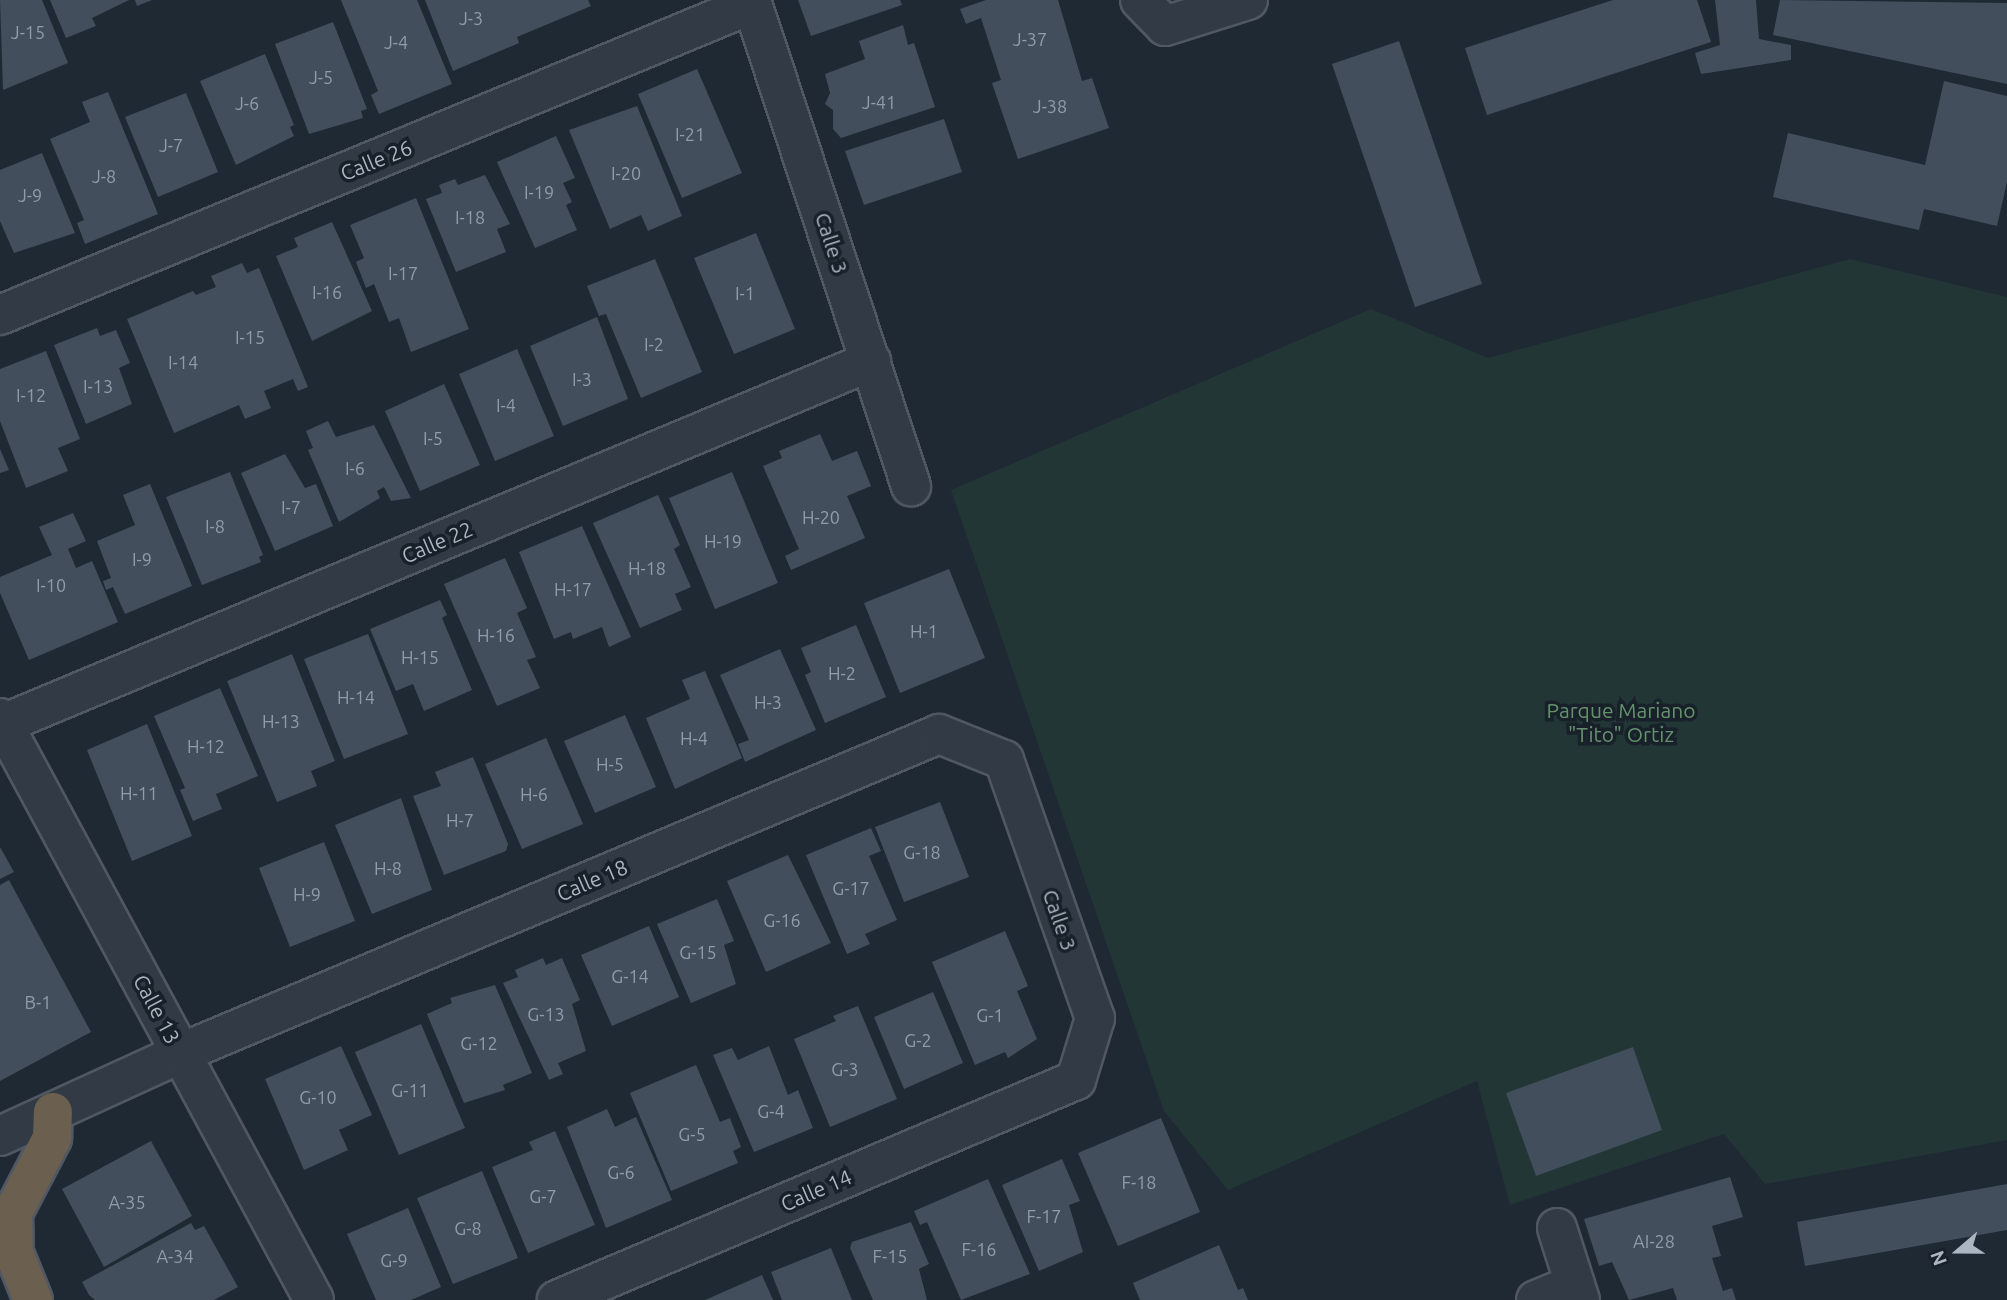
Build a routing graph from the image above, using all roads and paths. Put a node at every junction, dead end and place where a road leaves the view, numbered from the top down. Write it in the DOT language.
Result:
graph roads {
  1 [pos="1140,0"];
  2 [pos="1248,0"];
  3 [pos="751,2"];
  4 [pos="0,316"];
  5 [pos="871,361"];
  6 [pos="911,486"];
  7 [pos="2,721"];
  8 [pos="1004,760"];
  9 [pos="181,1053"];
  10 [pos="1076,1080"];
  11 [pos="52,1112"];
  12 [pos="0,1136"];
  13 [pos="1557,1228"];
  14 [pos="1578,1292"];
  15 [pos="33,1300"];
  16 [pos="314,1300"];
  17 [pos="556,1300"];
  18 [pos="1536,1300"];
  1 -- 2 [label="street"];
  3 -- 4 [label="street, Calle 26"];
  3 -- 5 [label="street, Calle 3"];
  5 -- 6 [label="street, Calle 3"];
  5 -- 7 [label="street, Calle 22"];
  7 -- 9 [label="street, Calle 13"];
  8 -- 9 [label="street, Calle 18"];
  8 -- 10 [label="street, Calle 3"];
  9 -- 11 [label="street, Calle 18"];
  9 -- 16 [label="street, Calle 13"];
  10 -- 17 [label="street, Calle 14"];
  11 -- 12 [label="street, Calle 18"];
  11 -- 15 [label="highway"];
  13 -- 14 [label="street"];
  14 -- 18 [label="street"];
}
